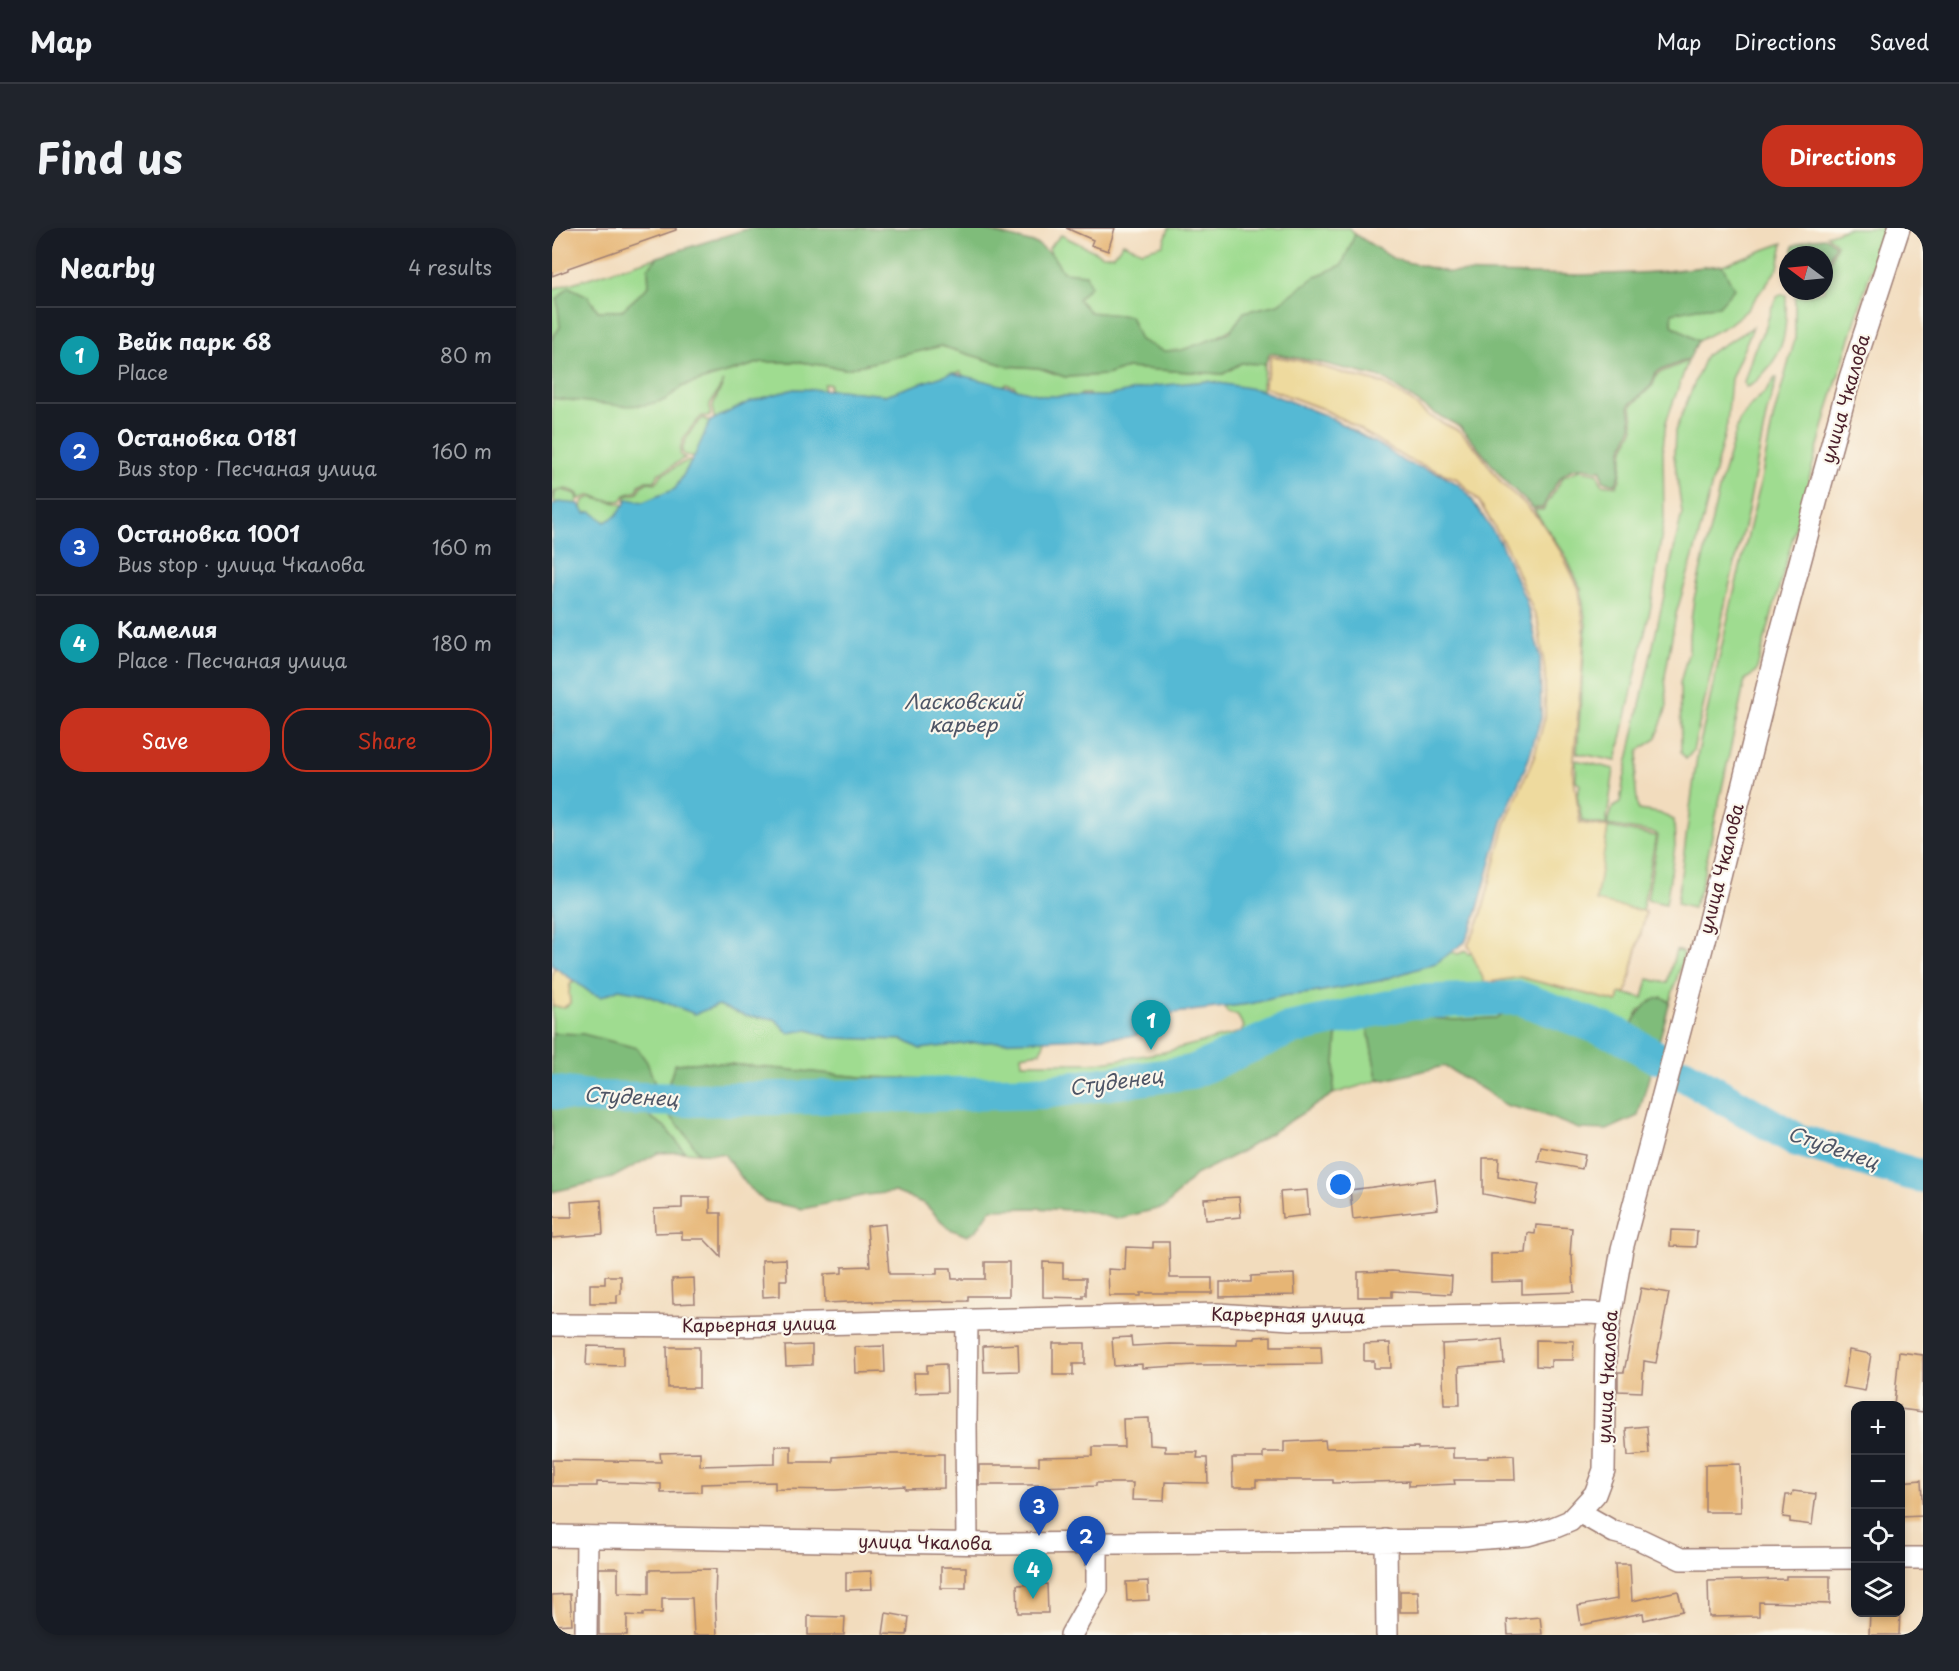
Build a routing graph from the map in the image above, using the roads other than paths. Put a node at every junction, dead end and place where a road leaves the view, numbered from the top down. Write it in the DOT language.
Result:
graph roads {
  1 [pos="1899,228"];
  2 [pos="1610,1314"];
  3 [pos="967,1321"];
  4 [pos="552,1325"];
  5 [pos="1579,1512"];
  6 [pos="552,1536"];
  7 [pos="587,1537"];
  8 [pos="1386,1540"];
  9 [pos="1097,1542"];
  10 [pos="967,1544"];
  11 [pos="1851,1558"];
  12 [pos="1905,1558"];
  13 [pos="1923,1558"];
  14 [pos="586,1635"];
  15 [pos="1071,1635"];
  16 [pos="1387,1635"];
  1 -- 2 [label="street, улица Чкалова"];
  2 -- 3 [label="street, Карьерная улица"];
  2 -- 5 [label="street, улица Чкалова"];
  3 -- 4 [label="street, Карьерная улица"];
  3 -- 10 [label="street"];
  5 -- 8 [label="street, улица Чкалова"];
  5 -- 11 [label="street"];
  6 -- 7 [label="street, улица Чкалова"];
  7 -- 10 [label="street, улица Чкалова"];
  7 -- 14 [label="street"];
  8 -- 9 [label="street, улица Чкалова"];
  8 -- 16 [label="street"];
  9 -- 10 [label="street, улица Чкалова"];
  9 -- 15 [label="street"];
  12 -- 13 [label="street"];
}
